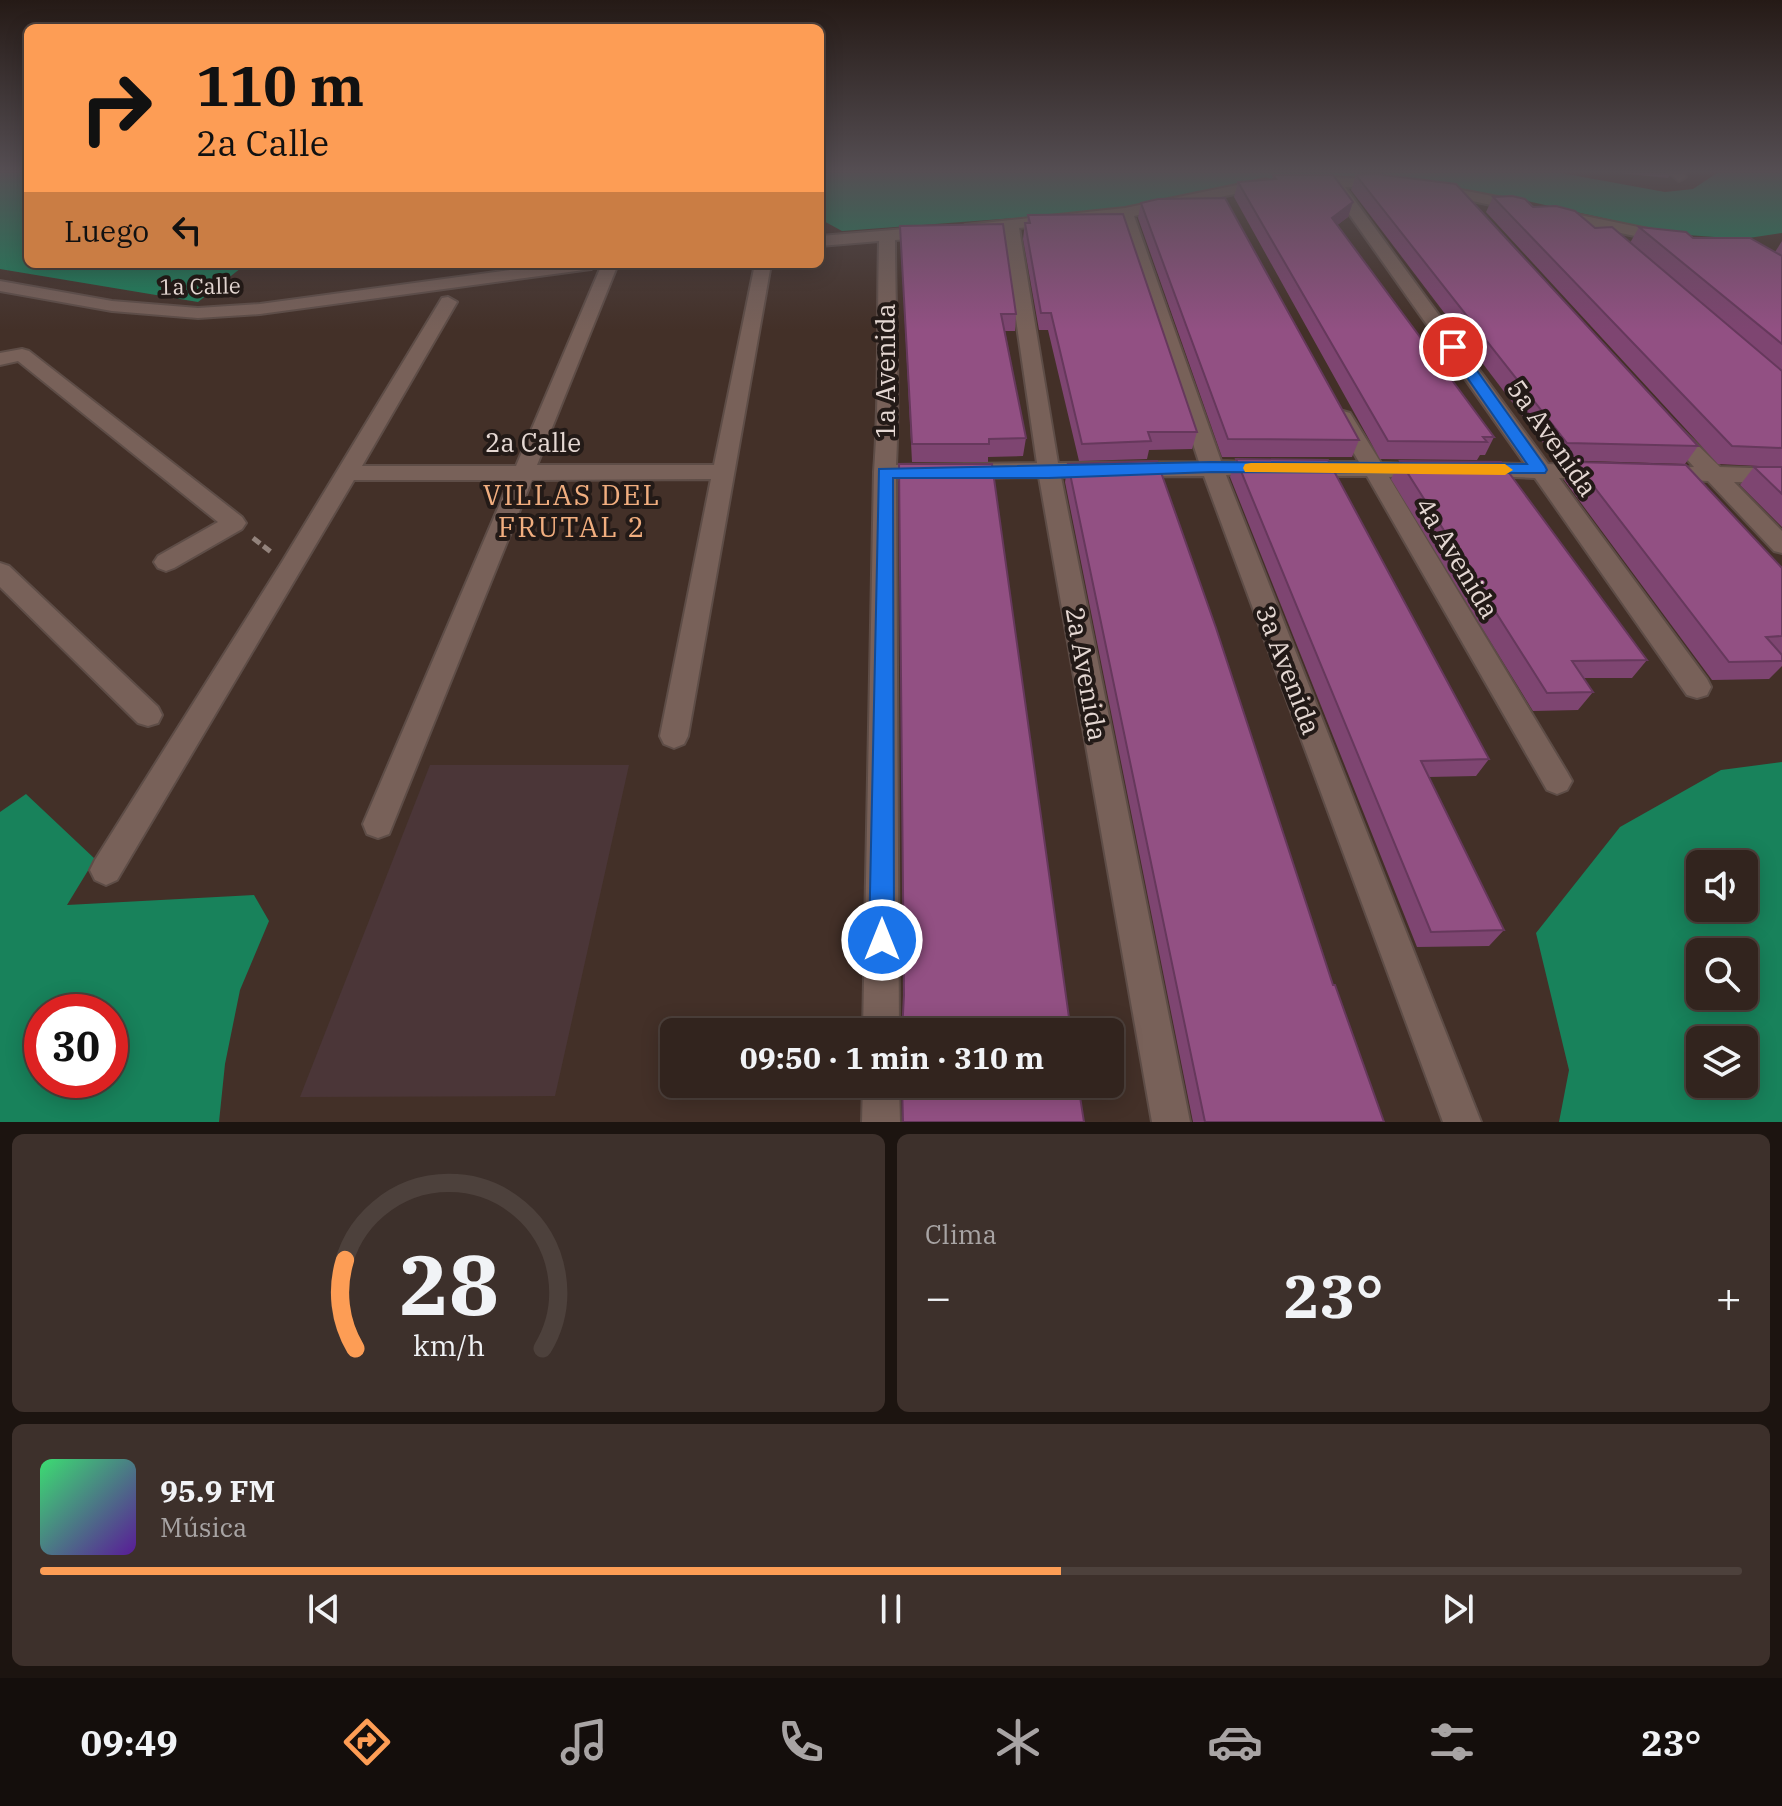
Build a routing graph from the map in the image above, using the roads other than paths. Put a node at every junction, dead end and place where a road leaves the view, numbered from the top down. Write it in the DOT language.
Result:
graph roads {
  1 [pos="997,225"];
  2 [pos="1010,225"];
  3 [pos="1129,225"];
  4 [pos="1365,225"];
  5 [pos="1596,226"];
  6 [pos="887,237"];
  7 [pos="1688,240"];
  8 [pos="824,241"];
  9 [pos="1619,246"];
  10 [pos="562,268"];
  11 [pos="608,268"];
  12 [pos="762,268"];
  13 [pos="0,286"];
  14 [pos="448,302"];
  15 [pos="0,359"];
  16 [pos="1335,402"];
  17 [pos="1659,416"];
  18 [pos="1212,467"];
  19 [pos="1372,470"];
  20 [pos="1539,470"];
  21 [pos="527,471"];
  22 [pos="721,472"];
  23 [pos="885,472"];
  24 [pos="1049,472"];
  25 [pos="346,473"];
  26 [pos="1712,475"];
  27 [pos="1782,476"];
  28 [pos="1782,545"];
  29 [pos="166,562"];
  30 [pos="0,572"];
  31 [pos="1697,687"];
  32 [pos="148,715"];
  33 [pos="674,736"];
  34 [pos="1557,781"];
  35 [pos="378,824"];
  36 [pos="106,870"];
  37 [pos="881,1018"];
  38 [pos="881,1098"];
  39 [pos="881,1122"];
  40 [pos="1171,1122"];
  41 [pos="1462,1122"];
  1 -- 6 [label="street"];
  2 -- 24 [label="street, 2a Avenida"];
  3 -- 18 [label="street, 3a Avenida"];
  4 -- 20 [label="street, 5a Avenida"];
  5 -- 7 [label="street"];
  5 -- 9 [label="street"];
  6 -- 8 [label="street"];
  6 -- 23 [label="street, 1a Avenida"];
  10 -- 13 [label="street, 1a Calle"];
  11 -- 21 [label="street"];
  12 -- 22 [label="street"];
  14 -- 25 [label="street"];
  15 -- 29 [label="street"];
  16 -- 19 [label="street, 4a Avenida"];
  17 -- 26 [label="street"];
  18 -- 19 [label="street"];
  18 -- 24 [label="street"];
  18 -- 41 [label="street, 3a Avenida"];
  19 -- 20 [label="street"];
  19 -- 34 [label="street, 4a Avenida"];
  20 -- 26 [label="street"];
  20 -- 31 [label="street, 5a Avenida"];
  21 -- 22 [label="street, 2a Calle"];
  21 -- 25 [label="street, 2a Calle"];
  21 -- 35 [label="street"];
  22 -- 33 [label="street"];
  23 -- 24 [label="street"];
  23 -- 37 [label="street, 1a Avenida"];
  24 -- 40 [label="street, 2a Avenida"];
  25 -- 36 [label="street"];
  26 -- 27 [label="street"];
  26 -- 28 [label="street"];
  30 -- 32 [label="street"];
  38 -- 39 [label="street"];
}
